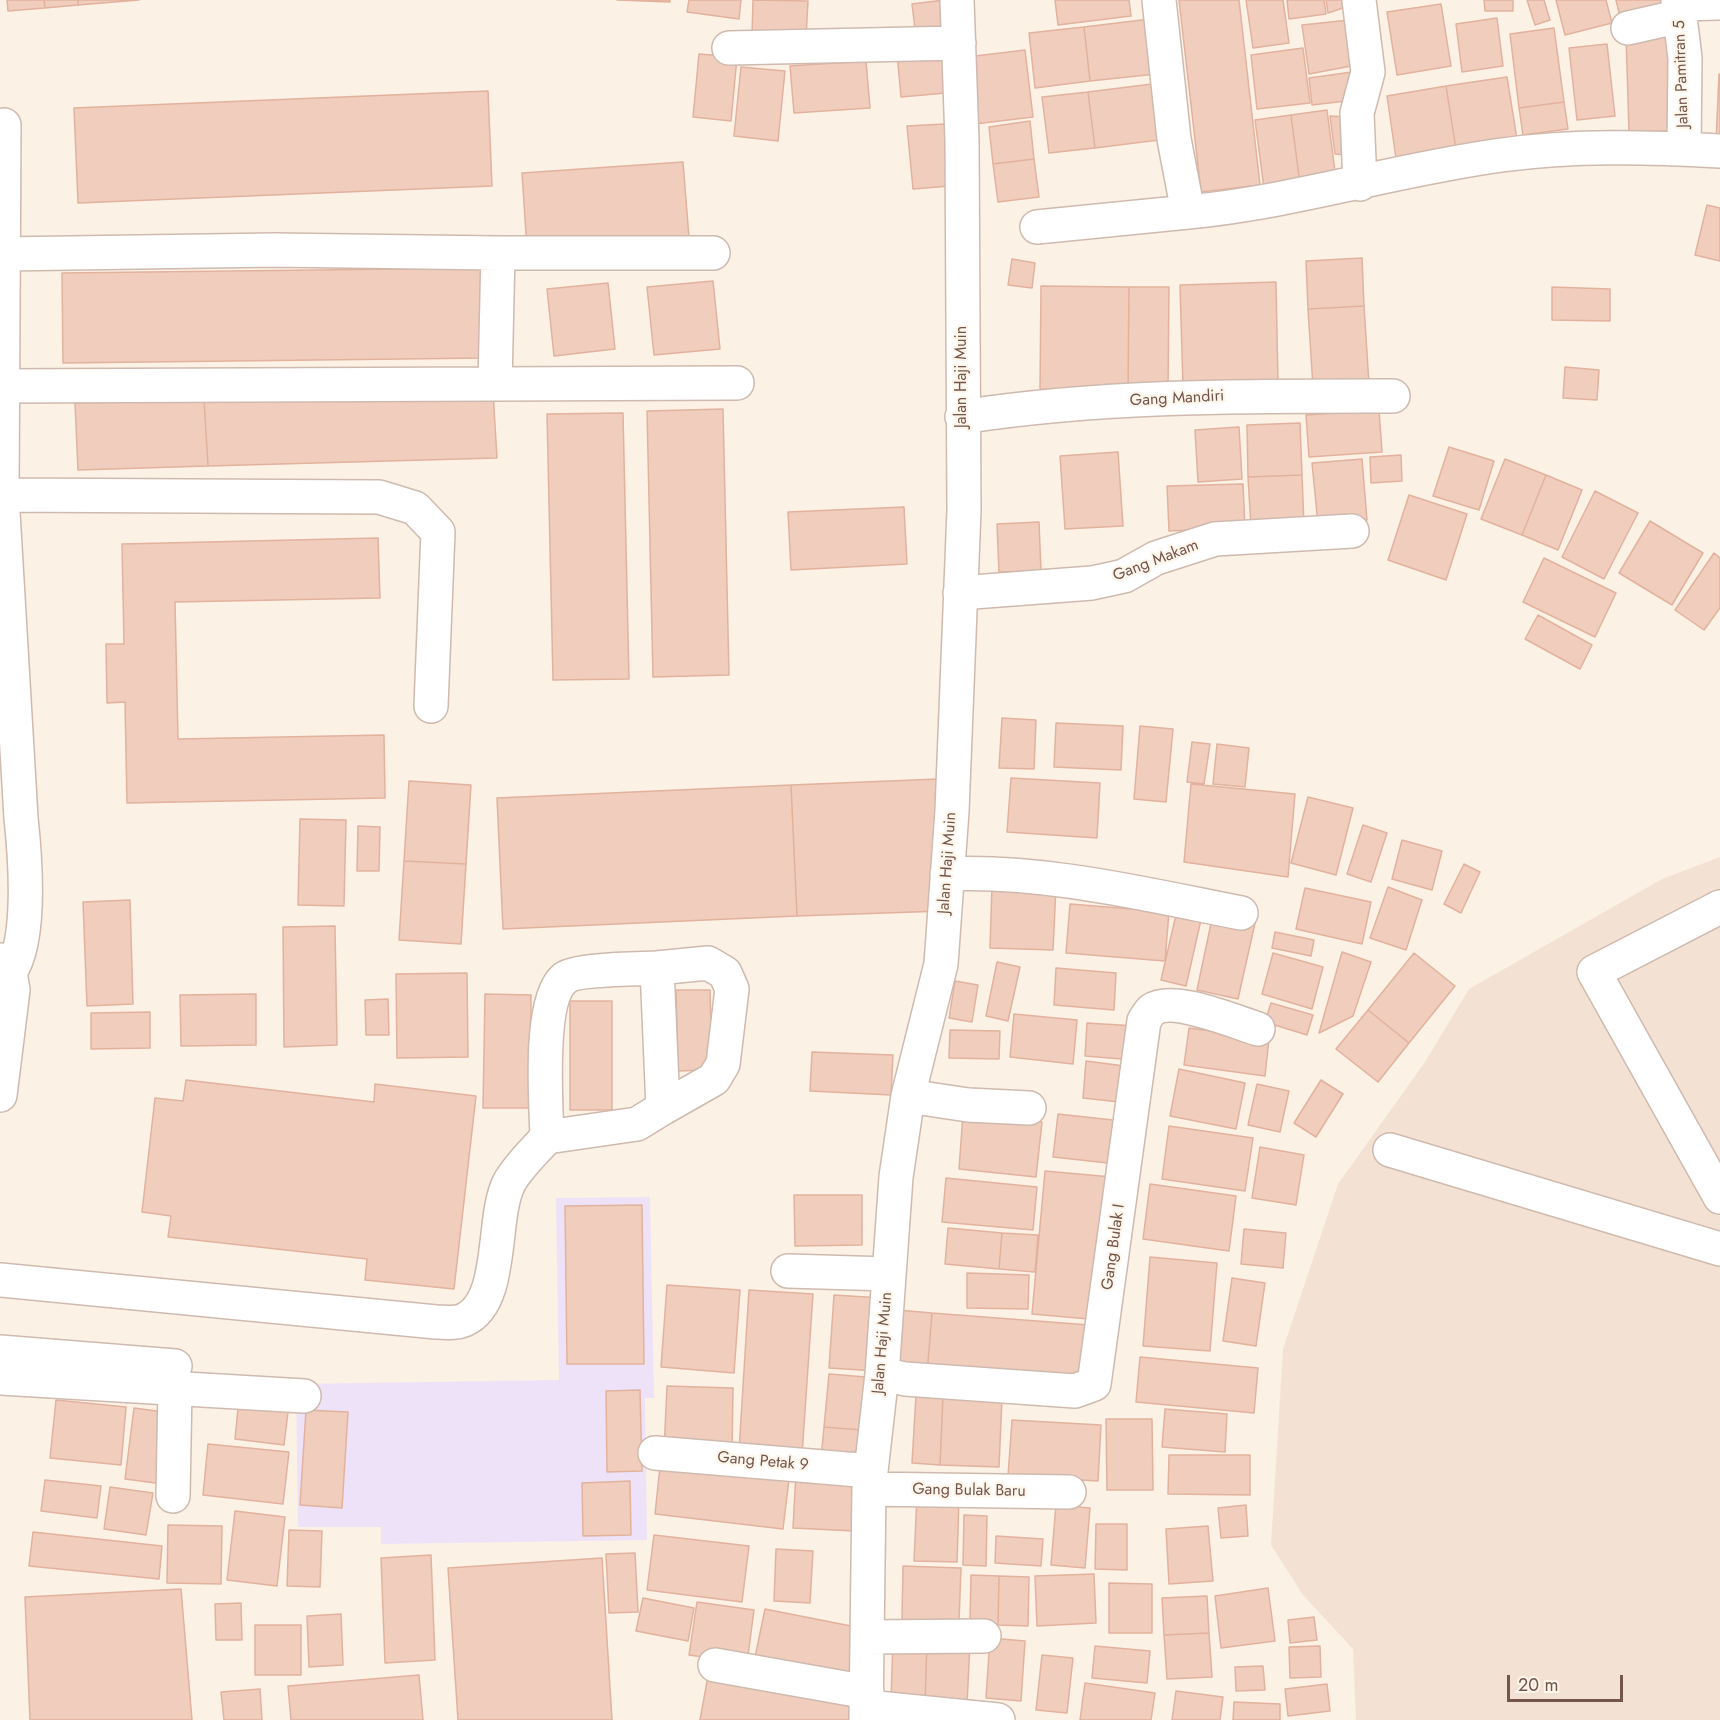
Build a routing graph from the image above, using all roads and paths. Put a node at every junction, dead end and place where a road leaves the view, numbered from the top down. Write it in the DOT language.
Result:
graph roads {
  1 [pos="957,0"];
  2 [pos="1159,0"];
  3 [pos="1359,0"];
  4 [pos="1720,3"];
  5 [pos="1679,7"];
  6 [pos="1628,28"];
  7 [pos="959,43"];
  8 [pos="729,48"];
  9 [pos="4,125"];
  10 [pos="1684,149"];
  11 [pos="1720,151"];
  12 [pos="1360,184"];
  13 [pos="1188,212"];
  14 [pos="1037,227"];
  15 [pos="498,253"];
  16 [pos="713,253"];
  17 [pos="2,254"];
  18 [pos="495,383"];
  19 [pos="737,383"];
  20 [pos="2,386"];
  21 [pos="1393,396"];
  22 [pos="962,417"];
  23 [pos="2,495"];
  24 [pos="1352,531"];
  25 [pos="960,593"];
  26 [pos="431,706"];
  27 [pos="946,874"];
  28 [pos="1720,908"];
  29 [pos="1241,913"];
  30 [pos="5,966"];
  31 [pos="657,968"];
  32 [pos="1258,1029"];
  33 [pos="0,1095"];
  34 [pos="908,1096"];
  35 [pos="663,1108"];
  36 [pos="1029,1108"];
  37 [pos="547,1137"];
  38 [pos="1390,1150"];
  39 [pos="1720,1197"];
  40 [pos="1720,1249"];
  41 [pos="788,1271"];
  42 [pos="889,1274"];
  43 [pos="0,1280"];
  44 [pos="0,1352"];
  45 [pos="882,1374"];
  46 [pos="0,1378"];
  47 [pos="175,1388"];
  48 [pos="656,1453"];
  49 [pos="870,1480"];
  50 [pos="1069,1492"];
  51 [pos="173,1496"];
  52 [pos="984,1636"];
  53 [pos="868,1637"];
  54 [pos="715,1665"];
  55 [pos="867,1706"];
  56 [pos="998,1720"];
  1 -- 7 [label="street, Jalan Haji Muin"];
  2 -- 13 [label="street"];
  3 -- 12 [label="street"];
  4 -- 5 [label="street"];
  5 -- 6 [label="street"];
  5 -- 10 [label="street, Jalan Pamitran 5"];
  7 -- 8 [label="street"];
  7 -- 22 [label="street, Jalan Haji Muin"];
  9 -- 17 [label="street"];
  10 -- 11 [label="street"];
  10 -- 12 [label="street"];
  12 -- 13 [label="street"];
  13 -- 14 [label="street"];
  15 -- 16 [label="street"];
  15 -- 17 [label="street"];
  15 -- 18 [label="street"];
  17 -- 20 [label="street"];
  18 -- 19 [label="street"];
  18 -- 20 [label="street"];
  20 -- 23 [label="street"];
  21 -- 22 [label="street, Gang Mandiri"];
  22 -- 25 [label="street, Jalan Haji Muin"];
  23 -- 26 [label="street"];
  23 -- 30 [label="street"];
  24 -- 25 [label="street, Gang Makam"];
  25 -- 27 [label="street, Jalan Haji Muin"];
  27 -- 29 [label="street"];
  27 -- 34 [label="street, Jalan Haji Muin"];
  28 -- 39 [label="street"];
  30 -- 33 [label="street"];
  31 -- 35 [label="street"];
  31 -- 35 [label="street"];
  31 -- 37 [label="street"];
  32 -- 45 [label="street, Gang Bulak I"];
  34 -- 36 [label="street"];
  34 -- 42 [label="street, Jalan Haji Muin"];
  35 -- 37 [label="street"];
  37 -- 43 [label="street"];
  38 -- 40 [label="street"];
  41 -- 42 [label="street"];
  42 -- 45 [label="street, Jalan Haji Muin"];
  44 -- 47 [label="street"];
  45 -- 49 [label="street, Jalan Haji Muin"];
  46 -- 47 [label="street"];
  47 -- 51 [label="street"];
  48 -- 49 [label="street, Gang Petak 9"];
  49 -- 50 [label="street, Gang Bulak Baru"];
  49 -- 53 [label="street, Jalan Haji Muin"];
  52 -- 53 [label="street"];
  53 -- 55 [label="street, Jalan Haji Muin"];
  54 -- 55 [label="street"];
  55 -- 56 [label="street"];
}
